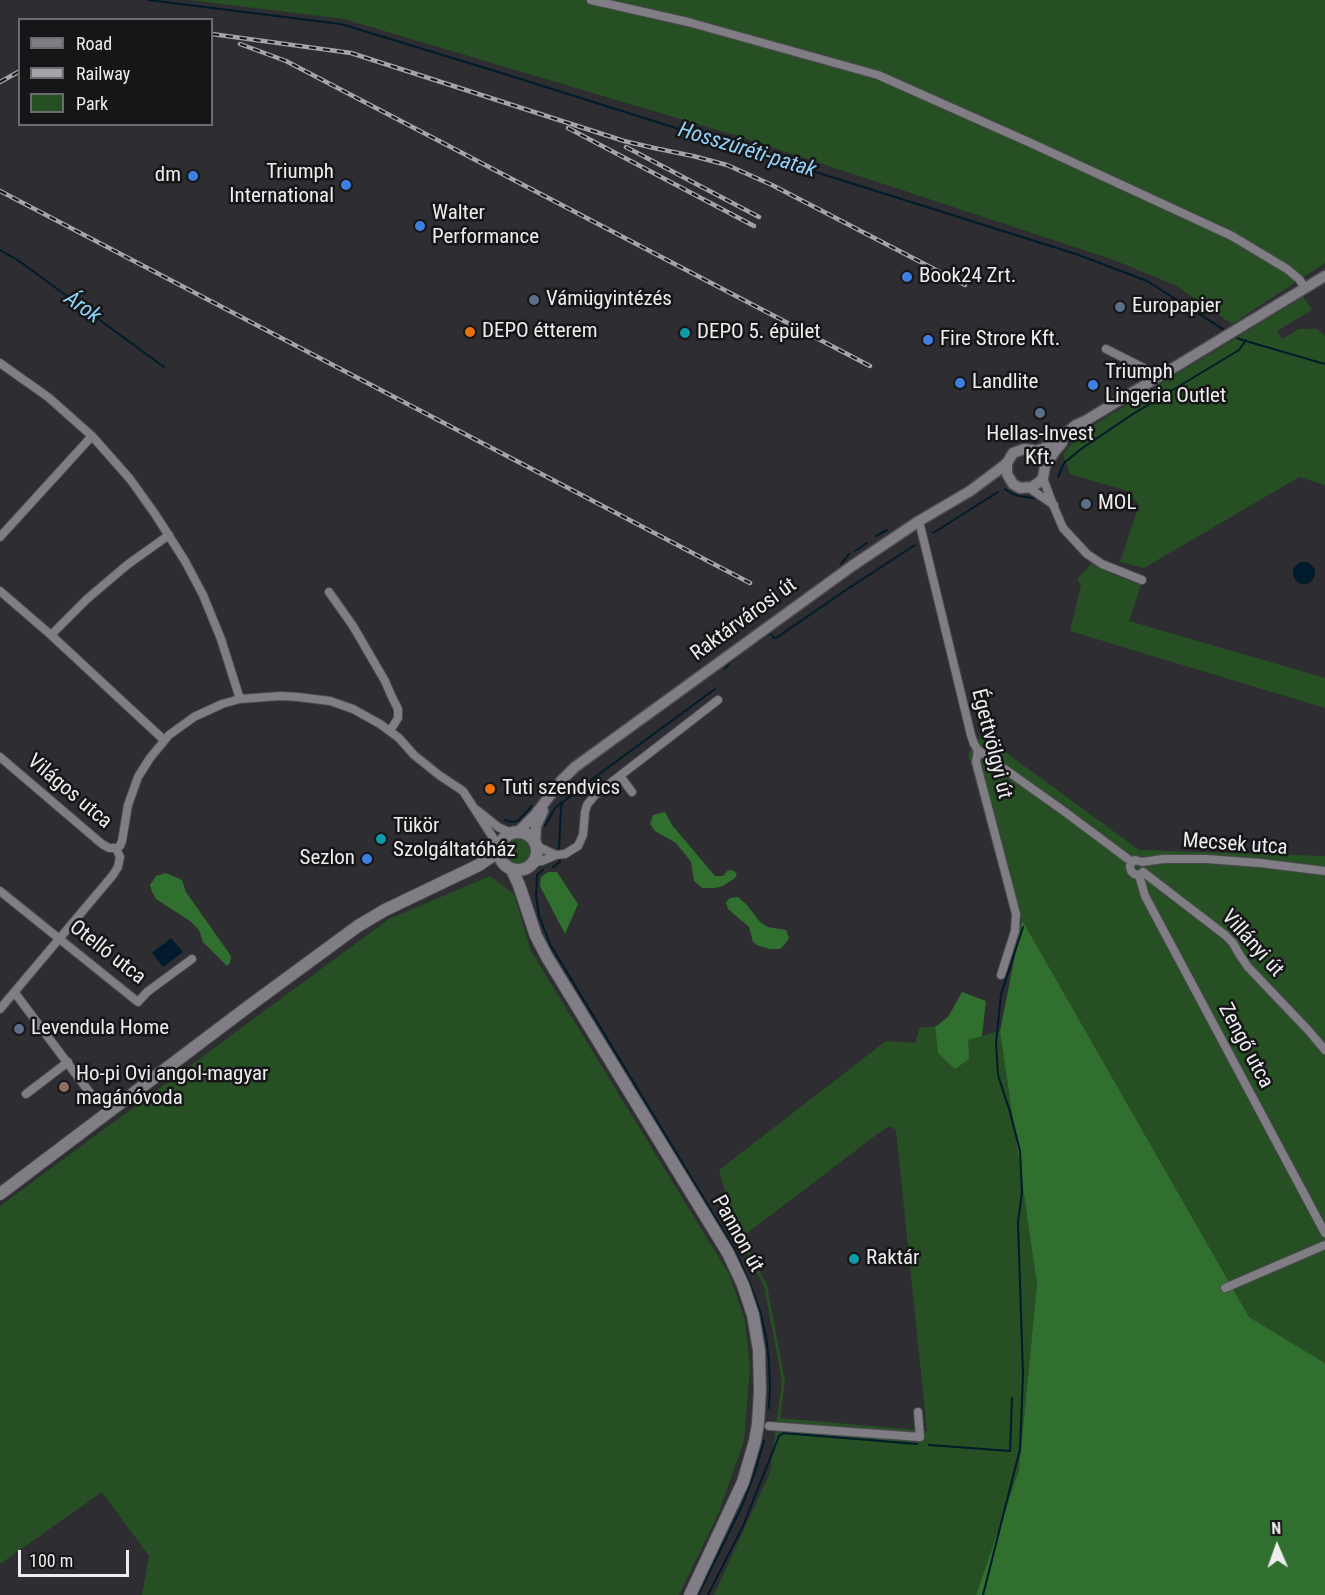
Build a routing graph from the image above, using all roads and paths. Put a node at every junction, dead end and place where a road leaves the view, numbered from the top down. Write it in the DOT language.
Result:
graph roads {
  1 [pos="591,0"];
  2 [pos="1325,276"];
  3 [pos="1305,288"];
  4 [pos="1106,349"];
  5 [pos="1,366"];
  6 [pos="1160,376"];
  7 [pos="1084,421"];
  8 [pos="92,436"];
  9 [pos="1036,451"];
  10 [pos="1006,463"];
  11 [pos="1045,466"];
  12 [pos="1043,478"];
  13 [pos="1010,481"];
  14 [pos="1029,488"];
  15 [pos="970,490"];
  16 [pos="1054,507"];
  17 [pos="919,521"];
  18 [pos="169,535"];
  19 [pos="0,537"];
  20 [pos="1142,580"];
  21 [pos="0,591"];
  22 [pos="329,592"];
  23 [pos="51,635"];
  24 [pos="240,699"];
  25 [pos="718,700"];
  26 [pos="390,731"];
  27 [pos="164,740"];
  28 [pos="978,750"];
  29 [pos="0,757"];
  30 [pos="620,776"];
  31 [pos="632,792"];
  32 [pos="551,795"];
  33 [pos="476,809"];
  34 [pos="514,833"];
  35 [pos="536,844"];
  36 [pos="116,848"];
  37 [pos="499,848"];
  38 [pos="556,855"];
  39 [pos="1137,862"];
  40 [pos="533,863"];
  41 [pos="509,868"];
  42 [pos="1325,872"];
  43 [pos="1141,873"];
  44 [pos="429,890"];
  45 [pos="0,891"];
  46 [pos="531,921"];
  47 [pos="59,939"];
  48 [pos="192,959"];
  49 [pos="1000,975"];
  50 [pos="15,993"];
  51 [pos="0,1009"];
  52 [pos="1325,1050"];
  53 [pos="68,1062"];
  54 [pos="26,1094"];
  55 [pos="93,1097"];
  56 [pos="2,1192"];
  57 [pos="1325,1233"];
  58 [pos="1325,1245"];
  59 [pos="1225,1288"];
  60 [pos="918,1412"];
  61 [pos="769,1426"];
  62 [pos="690,1595"];
  1 -- 3 [label="street"];
  2 -- 3 [label="street, Raktárvárosi út"];
  3 -- 6 [label="street, Raktárvárosi út"];
  4 -- 6 [label="street"];
  5 -- 8 [label="street"];
  6 -- 7 [label="street, Raktárvárosi út"];
  7 -- 9 [label="street, Raktárvárosi út"];
  7 -- 11 [label="street, Raktárvárosi út"];
  8 -- 18 [label="street"];
  8 -- 19 [label="street"];
  9 -- 10 [label="street, Raktárvárosi út"];
  9 -- 11 [label="street"];
  10 -- 13 [label="street"];
  10 -- 15 [label="street, Raktárvárosi út"];
  11 -- 12 [label="street, Raktárvárosi út"];
  12 -- 14 [label="street"];
  12 -- 14 [label="street"];
  13 -- 14 [label="street"];
  13 -- 15 [label="street, Raktárvárosi út"];
  15 -- 17 [label="street, Raktárvárosi út"];
  16 -- 20 [label="street"];
  17 -- 28 [label="street, Égettvölgyi út"];
  17 -- 32 [label="street, Raktárvárosi út"];
  18 -- 23 [label="street"];
  18 -- 24 [label="street"];
  21 -- 23 [label="street"];
  22 -- 26 [label="street"];
  23 -- 27 [label="street"];
  24 -- 26 [label="street"];
  24 -- 27 [label="street"];
  25 -- 30 [label="street"];
  26 -- 33 [label="street"];
  27 -- 36 [label="street"];
  28 -- 39 [label="street"];
  28 -- 49 [label="street, Égettvölgyi út"];
  29 -- 36 [label="street, Világos utca"];
  30 -- 31 [label="street"];
  30 -- 38 [label="street"];
  32 -- 34 [label="street, Raktárvárosi út"];
  32 -- 35 [label="street, Raktárvárosi út"];
  33 -- 34 [label="street"];
  33 -- 37 [label="street"];
  34 -- 35 [label="main road"];
  34 -- 37 [label="main road, Raktárvárosi út"];
  35 -- 38 [label="street"];
  35 -- 40 [label="main road, Raktárvárosi út"];
  36 -- 47 [label="street"];
  37 -- 41 [label="main road"];
  37 -- 44 [label="main road, Raktárvárosi út"];
  38 -- 40 [label="street"];
  39 -- 42 [label="street, Mecsek utca"];
  39 -- 43 [label="street"];
  39 -- 43 [label="street"];
  40 -- 41 [label="main road"];
  40 -- 46 [label="main road, Pannon út"];
  41 -- 44 [label="main road"];
  41 -- 46 [label="main road, Pannon út"];
  43 -- 52 [label="street, Villányi út"];
  43 -- 57 [label="street, Zengő utca"];
  44 -- 56 [label="main road"];
  45 -- 47 [label="street, Otelló utca"];
  46 -- 62 [label="main road, Pannon út"];
  47 -- 48 [label="street, Otelló utca"];
  47 -- 50 [label="street"];
  50 -- 51 [label="street"];
  50 -- 53 [label="street"];
  53 -- 54 [label="street"];
  53 -- 55 [label="street"];
  58 -- 59 [label="street"];
  60 -- 61 [label="street"];
}
